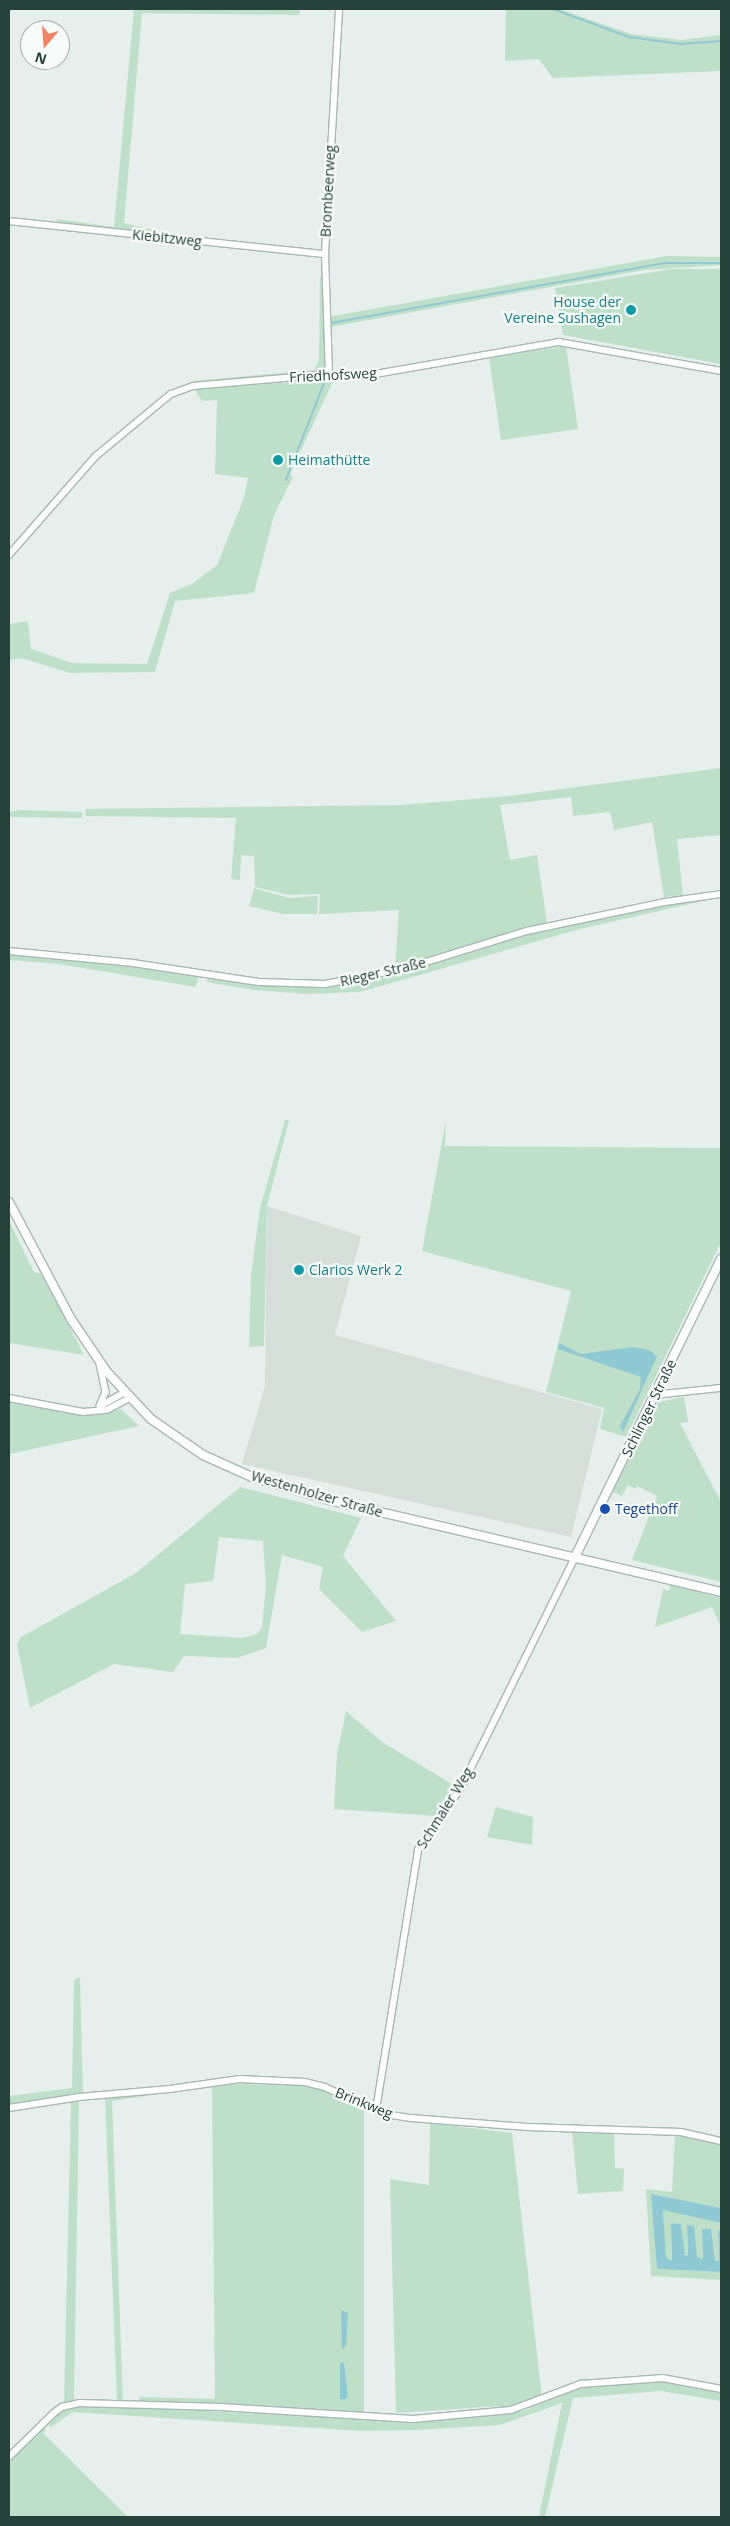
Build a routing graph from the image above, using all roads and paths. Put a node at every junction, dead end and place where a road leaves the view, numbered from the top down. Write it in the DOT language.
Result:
graph roads {
  1 [pos="339,9"];
  2 [pos="9,221"];
  3 [pos="325,254"];
  4 [pos="721,371"];
  5 [pos="329,374"];
  6 [pos="9,555"];
  7 [pos="721,894"];
  8 [pos="9,952"];
  9 [pos="9,1202"];
  10 [pos="721,1259"];
  11 [pos="98,1360"];
  12 [pos="721,1388"];
  13 [pos="127,1395"];
  14 [pos="655,1395"];
  15 [pos="9,1398"];
  16 [pos="100,1406"];
  17 [pos="95,1411"];
  18 [pos="575,1557"];
  19 [pos="721,1592"];
  20 [pos="9,2108"];
  21 [pos="376,2110"];
  22 [pos="721,2141"];
  23 [pos="721,2389"];
  24 [pos="9,2456"];
  1 -- 3 [label="street, Brombeerweg"];
  2 -- 3 [label="street, Kiebitzweg"];
  3 -- 5 [label="street, Brombeerweg"];
  4 -- 5 [label="street, Friedhofsweg"];
  5 -- 6 [label="street, Friedhofsweg"];
  7 -- 8 [label="street, Rieger Straße"];
  9 -- 11 [label="main road, Westenholzer Straße"];
  10 -- 14 [label="main road, Schlinger Straße"];
  11 -- 13 [label="main road, Westenholzer Straße"];
  11 -- 16 [label="street"];
  12 -- 14 [label="street"];
  13 -- 16 [label="street"];
  13 -- 17 [label="street"];
  13 -- 18 [label="main road, Westenholzer Straße"];
  14 -- 18 [label="main road, Schlinger Straße"];
  15 -- 17 [label="street"];
  16 -- 17 [label="street"];
  18 -- 19 [label="main road, Westenholzer Straße"];
  18 -- 21 [label="street, Schmaler Weg"];
  20 -- 21 [label="street, Brinkweg"];
  21 -- 22 [label="street, Brinkweg"];
  23 -- 24 [label="street"];
}
